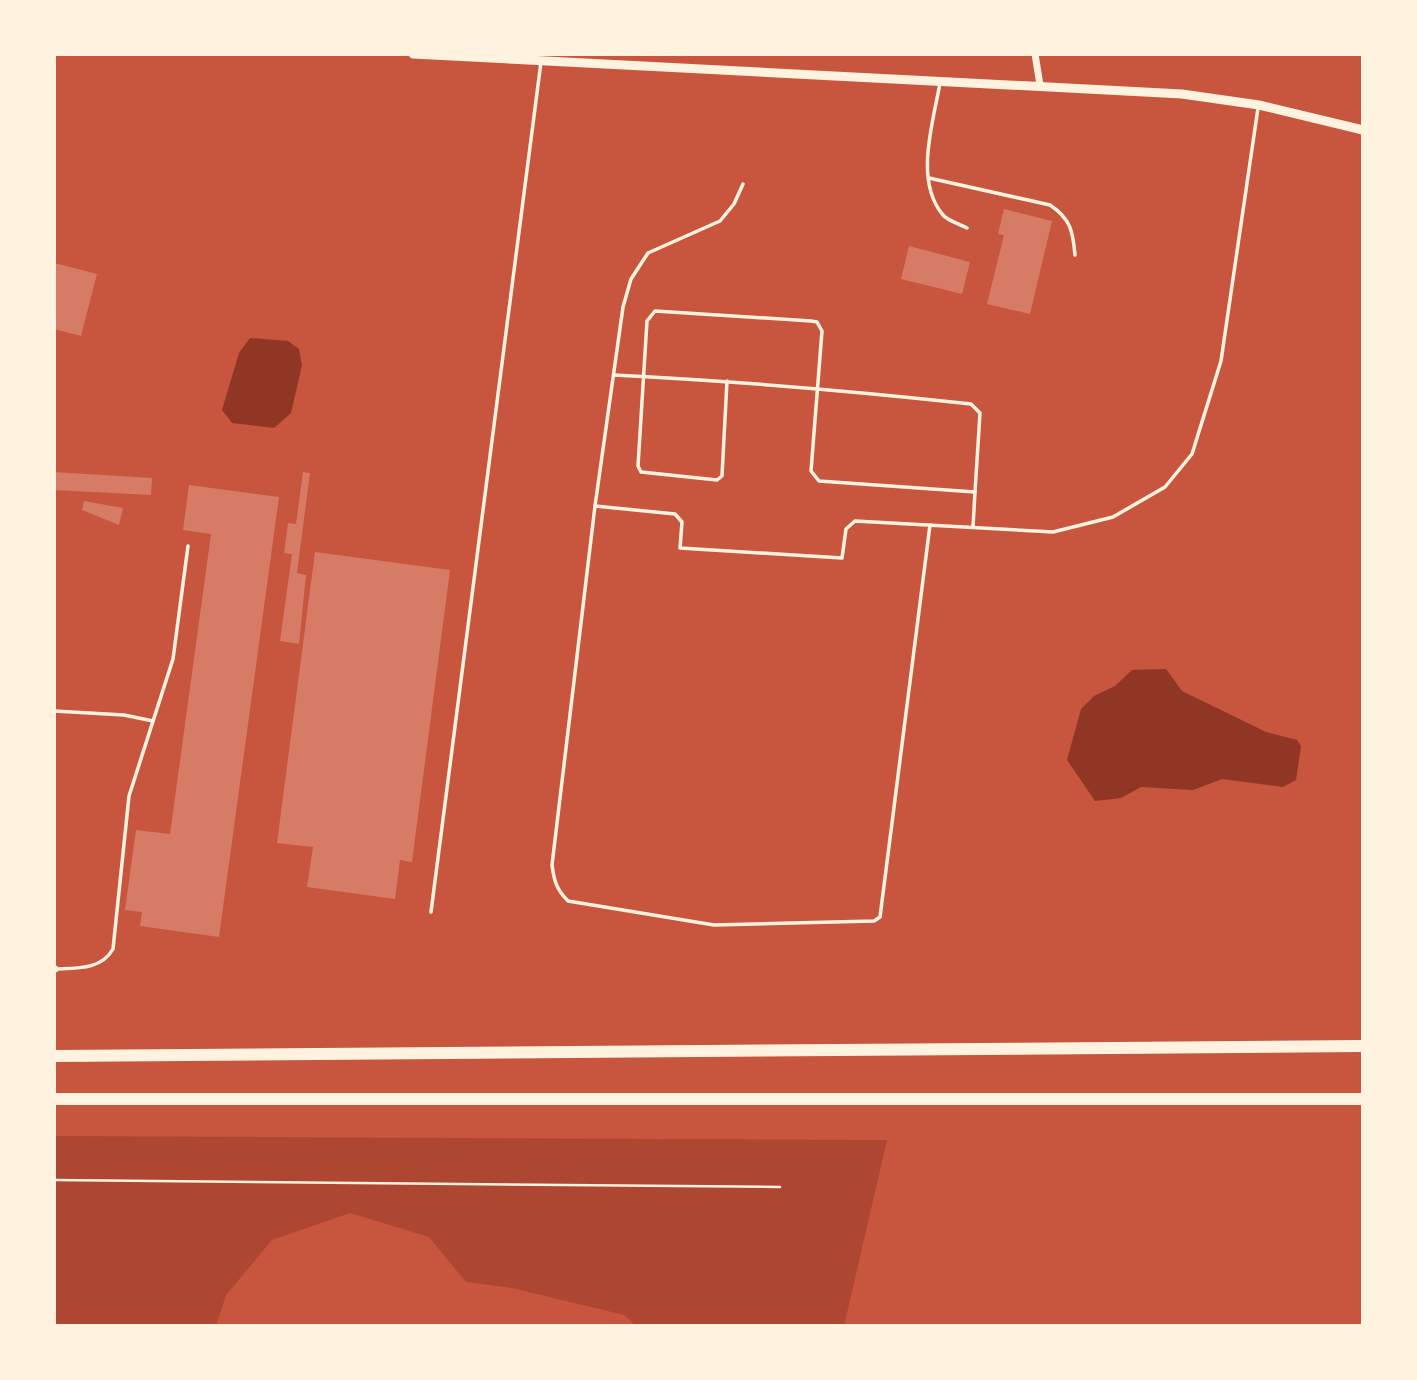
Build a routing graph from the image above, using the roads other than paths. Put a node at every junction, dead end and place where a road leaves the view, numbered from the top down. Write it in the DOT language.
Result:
graph roads {
  1 [pos="413,54"];
  2 [pos="1035,54"];
  3 [pos="542,60"];
  4 [pos="940,82"];
  5 [pos="1040,85"];
  6 [pos="1259,105"];
  7 [pos="1363,130"];
  8 [pos="929,178"];
  9 [pos="743,184"];
  10 [pos="967,228"];
  11 [pos="1076,255"];
  12 [pos="614,374"];
  13 [pos="644,376"];
  14 [pos="727,381"];
  15 [pos="818,387"];
  16 [pos="975,492"];
  17 [pos="595,506"];
  18 [pos="930,525"];
  19 [pos="973,527"];
  20 [pos="188,546"];
  21 [pos="54,710"];
  22 [pos="153,722"];
  23 [pos="431,912"];
  24 [pos="55,969"];
  25 [pos="1363,1046"];
  26 [pos="54,1056"];
  27 [pos="54,1098"];
  28 [pos="1363,1099"];
  1 -- 3 [label="street"];
  2 -- 5 [label="street"];
  3 -- 4 [label="street"];
  3 -- 23 [label="lane"];
  4 -- 5 [label="street"];
  4 -- 8 [label="lane"];
  5 -- 6 [label="street"];
  6 -- 7 [label="street"];
  6 -- 19 [label="lane"];
  8 -- 10 [label="lane"];
  8 -- 11 [label="lane"];
  9 -- 12 [label="lane"];
  12 -- 13 [label="lane"];
  12 -- 17 [label="lane"];
  13 -- 14 [label="lane"];
  13 -- 14 [label="lane"];
  13 -- 15 [label="lane"];
  14 -- 15 [label="lane"];
  15 -- 16 [label="lane"];
  15 -- 16 [label="lane"];
  16 -- 19 [label="lane"];
  17 -- 18 [label="lane"];
  17 -- 18 [label="lane"];
  18 -- 19 [label="lane"];
  20 -- 22 [label="lane"];
  21 -- 22 [label="lane"];
  22 -- 24 [label="lane"];
  25 -- 26 [label="highway"];
  27 -- 28 [label="highway"];
}
